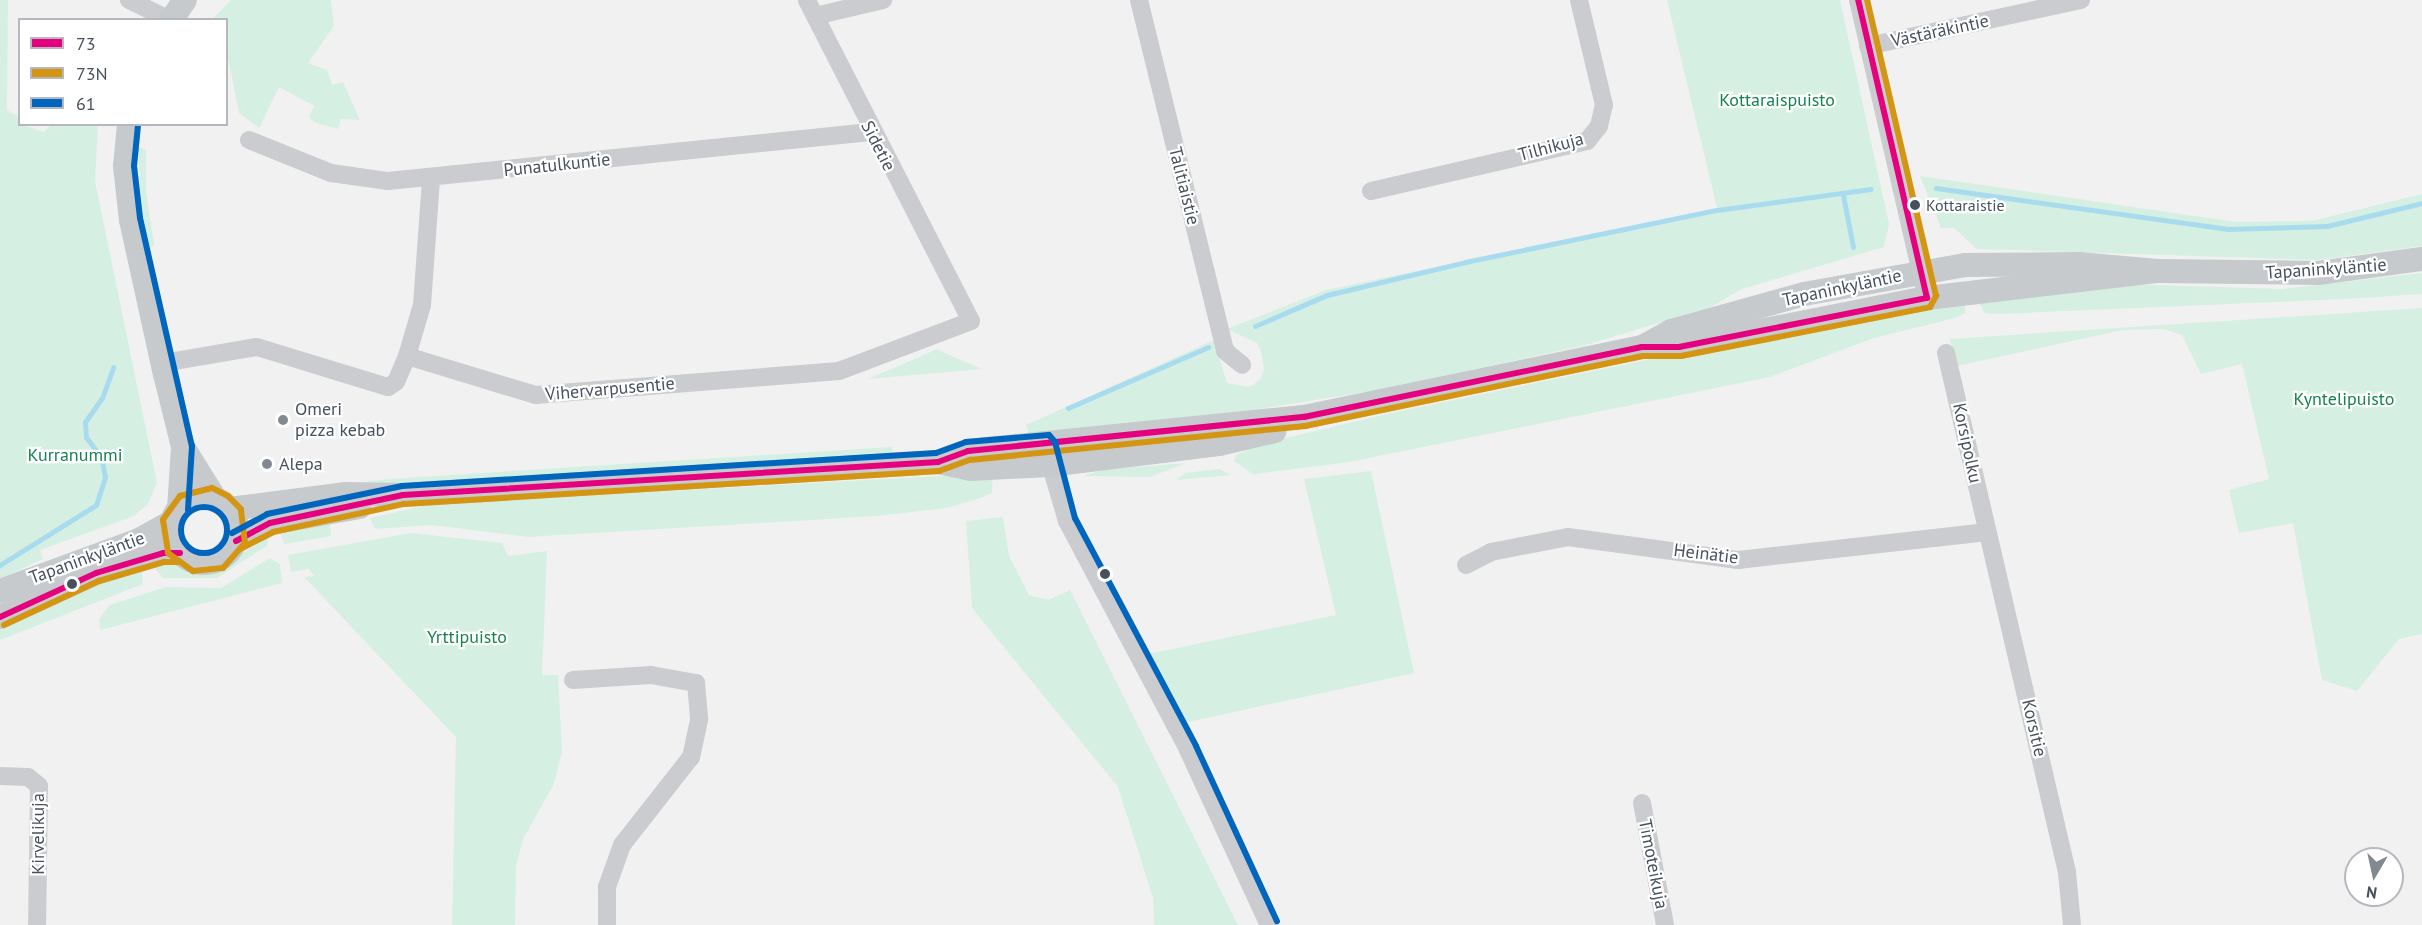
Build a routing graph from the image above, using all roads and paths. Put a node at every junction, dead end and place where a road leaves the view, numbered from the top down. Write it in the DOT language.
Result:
graph roads {
  1 [pos="129,0"];
  2 [pos="185,0"];
  3 [pos="883,0"];
  4 [pos="1139,0"];
  5 [pos="1579,0"];
  6 [pos="1858,0"];
  7 [pos="2081,0"];
  8 [pos="811,8"];
  9 [pos="167,18"];
  10 [pos="172,18"];
  11 [pos="1868,46"];
  12 [pos="129,126"];
  13 [pos="871,132"];
  14 [pos="249,140"];
  15 [pos="431,178"];
  16 [pos="1371,191"];
  17 [pos="2422,259"];
  18 [pos="1922,271"];
  19 [pos="2158,272"];
  20 [pos="1926,298"];
  21 [pos="971,321"];
  22 [pos="1642,347"];
  23 [pos="1946,353"];
  24 [pos="407,357"];
  25 [pos="163,363"];
  26 [pos="1242,364"];
  27 [pos="183,447"];
  28 [pos="1048,455"];
  29 [pos="403,495"];
  30 [pos="223,504"];
  31 [pos="175,516"];
  32 [pos="1987,532"];
  33 [pos="236,541"];
  34 [pos="180,554"];
  35 [pos="1466,565"];
  36 [pos="0,591"];
  37 [pos="0,617"];
  38 [pos="573,680"];
  39 [pos="0,776"];
  40 [pos="1642,803"];
  41 [pos="37,925"];
  42 [pos="607,925"];
  43 [pos="1269,925"];
  44 [pos="1665,925"];
  45 [pos="2072,925"];
  1 -- 9 [label="street"];
  2 -- 10 [label="main road"];
  3 -- 8 [label="street"];
  4 -- 26 [label="street, Talitiaistie"];
  5 -- 16 [label="street, Tilhikuja"];
  6 -- 11 [label="street"];
  7 -- 11 [label="street, Västäräkintie"];
  8 -- 13 [label="street, Sidetie"];
  11 -- 18 [label="street"];
  12 -- 25 [label="main road"];
  13 -- 15 [label="street, Punatulkuntie"];
  13 -- 21 [label="street, Sidetie"];
  14 -- 15 [label="street, Punatulkuntie"];
  15 -- 24 [label="street"];
  17 -- 19 [label="main road, Tapaninkyläntie"];
  18 -- 19 [label="main road, Tapaninkyläntie"];
  18 -- 20 [label="street"];
  18 -- 22 [label="main road, Tapaninkyläntie"];
  19 -- 20 [label="main road, Tapaninkyläntie"];
  20 -- 22 [label="main road, Tapaninkyläntie"];
  21 -- 24 [label="street, Vihervarpusentie"];
  22 -- 28 [label="main road, Tapaninkyläntie"];
  23 -- 32 [label="street, Korsipolku"];
  24 -- 25 [label="street"];
  25 -- 27 [label="main road"];
  27 -- 30 [label="main road"];
  27 -- 31 [label="main road"];
  28 -- 29 [label="main road, Tapaninkyläntie"];
  28 -- 43 [label="street"];
  29 -- 30 [label="main road, Tapaninkyläntie"];
  29 -- 33 [label="main road, Tapaninkyläntie"];
  30 -- 31 [label="main road"];
  30 -- 33 [label="main road"];
  31 -- 34 [label="main road"];
  31 -- 36 [label="main road, Tapaninkyläntie"];
  32 -- 35 [label="street, Heinätie"];
  32 -- 45 [label="street, Korsitie"];
  33 -- 34 [label="main road"];
  34 -- 37 [label="main road, Tapaninkyläntie"];
  38 -- 42 [label="street"];
  39 -- 41 [label="street, Kirvelikuja"];
  40 -- 44 [label="street, Timoteikuja"];
}
